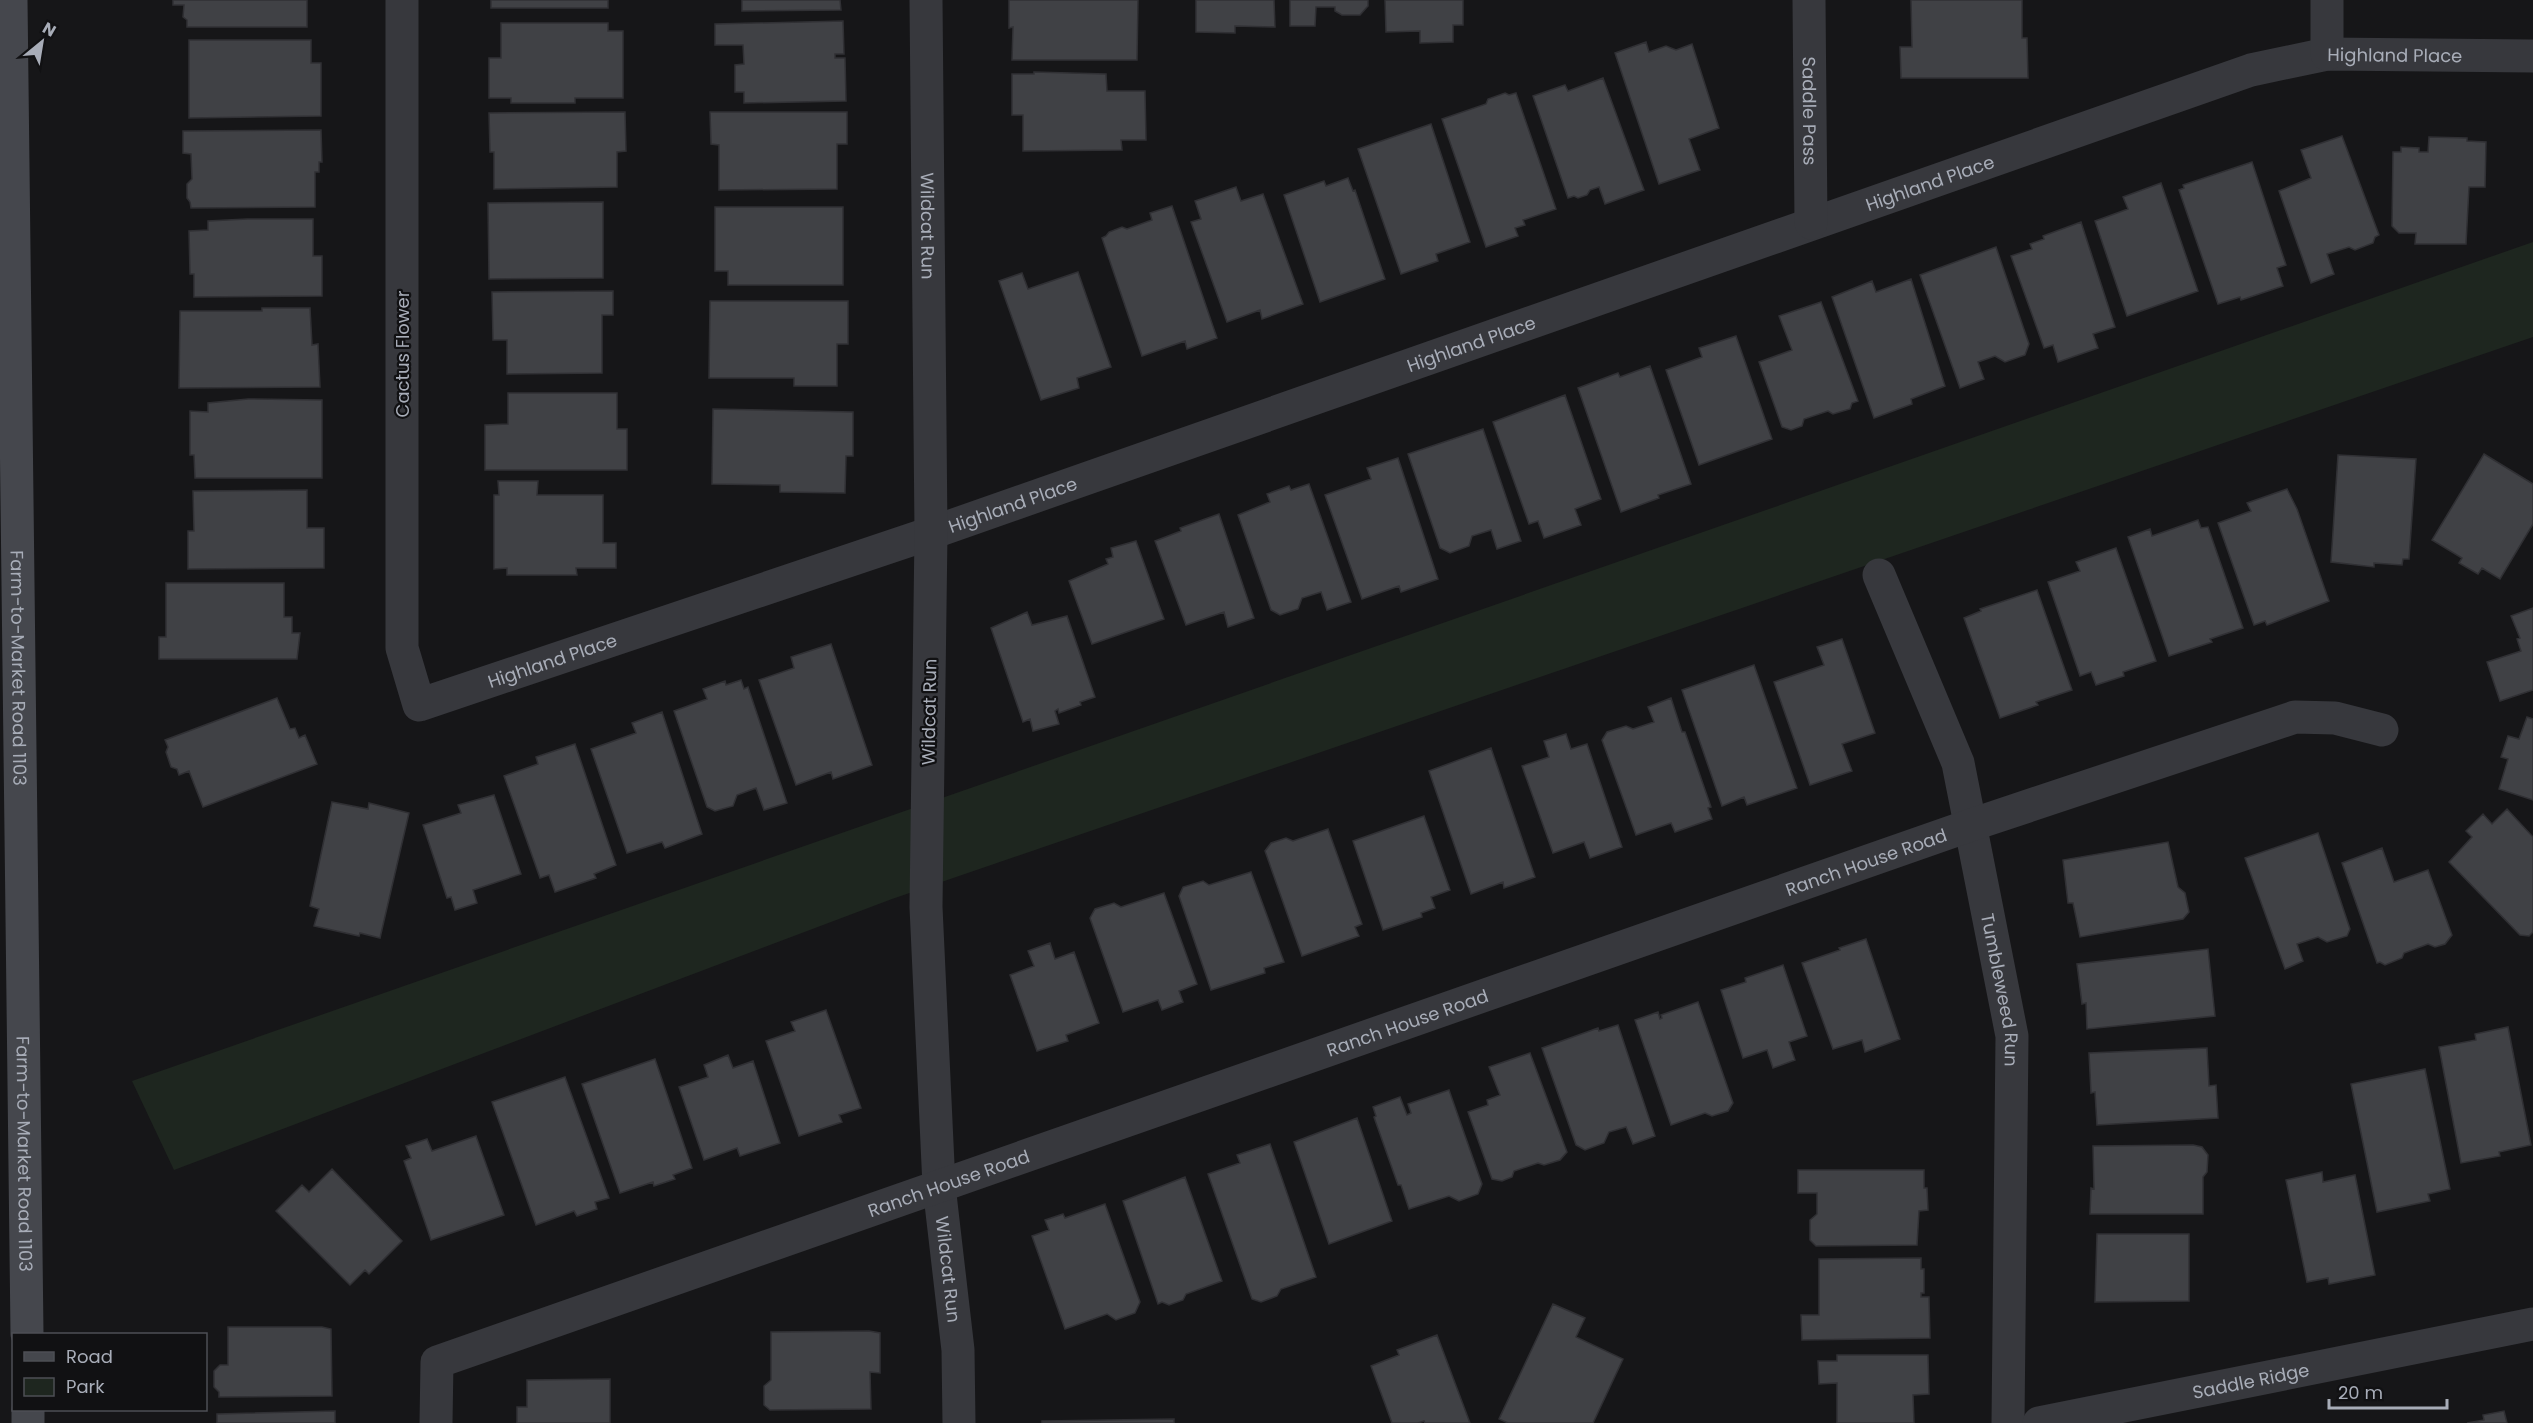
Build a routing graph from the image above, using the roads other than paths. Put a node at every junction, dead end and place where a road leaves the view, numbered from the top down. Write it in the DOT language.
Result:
graph roads {
  1 [pos="11,0"];
  2 [pos="402,0"];
  3 [pos="926,0"];
  4 [pos="1809,0"];
  5 [pos="2327,0"];
  6 [pos="2327,54"];
  7 [pos="2533,56"];
  8 [pos="1811,223"];
  9 [pos="931,533"];
  10 [pos="1879,575"];
  11 [pos="419,705"];
  12 [pos="2382,730"];
  13 [pos="1971,825"];
  14 [pos="939,1186"];
  15 [pos="2533,1324"];
  16 [pos="27,1333"];
  17 [pos="436,1423"];
  18 [pos="958,1423"];
  19 [pos="2008,1423"];
  20 [pos="2039,1423"];
  1 -- 16 [label="main road, Farm-to-Market Road 1103"];
  2 -- 11 [label="street, Cactus Flower"];
  3 -- 9 [label="street, Wildcat Run"];
  4 -- 8 [label="street, Saddle Pass"];
  5 -- 6 [label="street"];
  6 -- 7 [label="street, Highland Place"];
  6 -- 8 [label="street, Highland Place"];
  8 -- 9 [label="street, Highland Place"];
  9 -- 11 [label="street, Highland Place"];
  9 -- 14 [label="street, Wildcat Run"];
  10 -- 13 [label="street, Tumbleweed Run"];
  12 -- 13 [label="street, Ranch House Road"];
  13 -- 14 [label="street, Ranch House Road"];
  13 -- 19 [label="street, Tumbleweed Run"];
  14 -- 17 [label="street, Ranch House Road"];
  14 -- 18 [label="street, Wildcat Run"];
  15 -- 20 [label="street, Saddle Ridge"];
}
